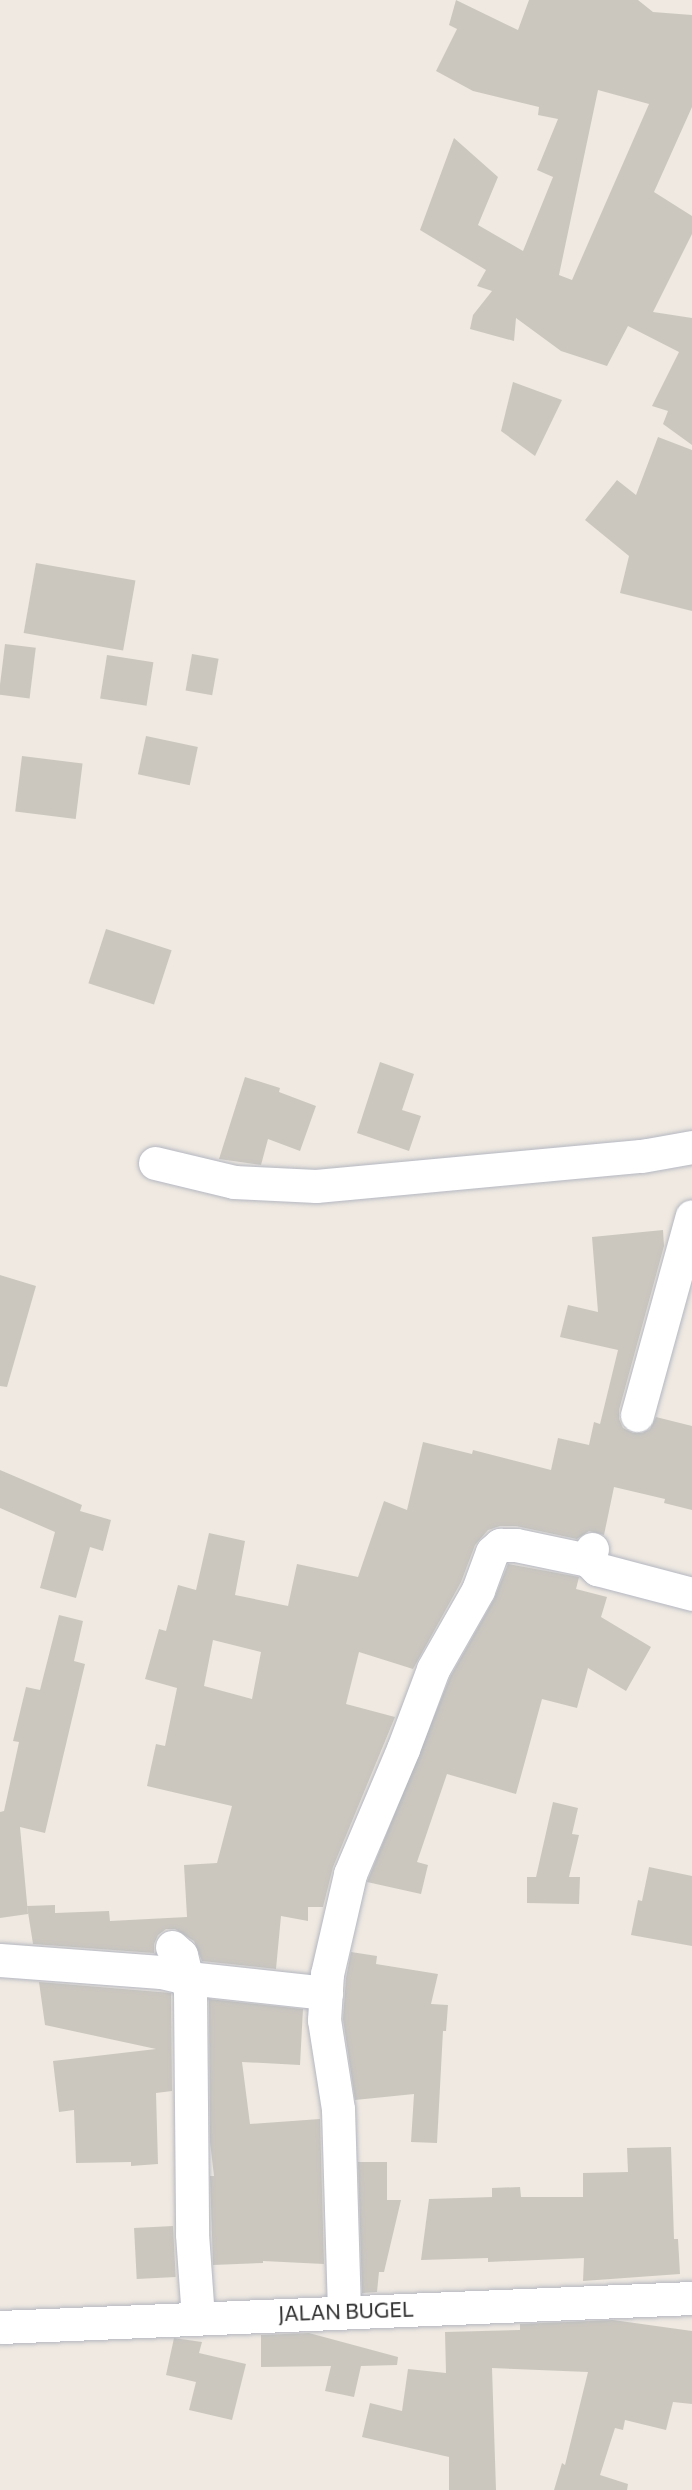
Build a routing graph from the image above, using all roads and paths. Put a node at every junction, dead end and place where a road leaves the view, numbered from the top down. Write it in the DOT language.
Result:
graph roads {
  1 [pos="692,1147"];
  2 [pos="155,1163"];
  3 [pos="692,1216"];
  4 [pos="637,1415"];
  5 [pos="692,1594"];
  6 [pos="172,1947"];
  7 [pos="0,1960"];
  8 [pos="188,1978"];
  9 [pos="326,1993"];
  10 [pos="692,2298"];
  11 [pos="344,2312"];
  12 [pos="198,2317"];
  13 [pos="0,2327"];
  1 -- 2 [label="street"];
  3 -- 4 [label="street"];
  5 -- 9 [label="street"];
  6 -- 8 [label="street"];
  7 -- 8 [label="street"];
  8 -- 9 [label="street"];
  8 -- 12 [label="street"];
  9 -- 11 [label="street"];
  10 -- 11 [label="street, JALAN BUGEL"];
  11 -- 12 [label="street, JALAN BUGEL"];
  12 -- 13 [label="street, JALAN BUGEL"];
}
